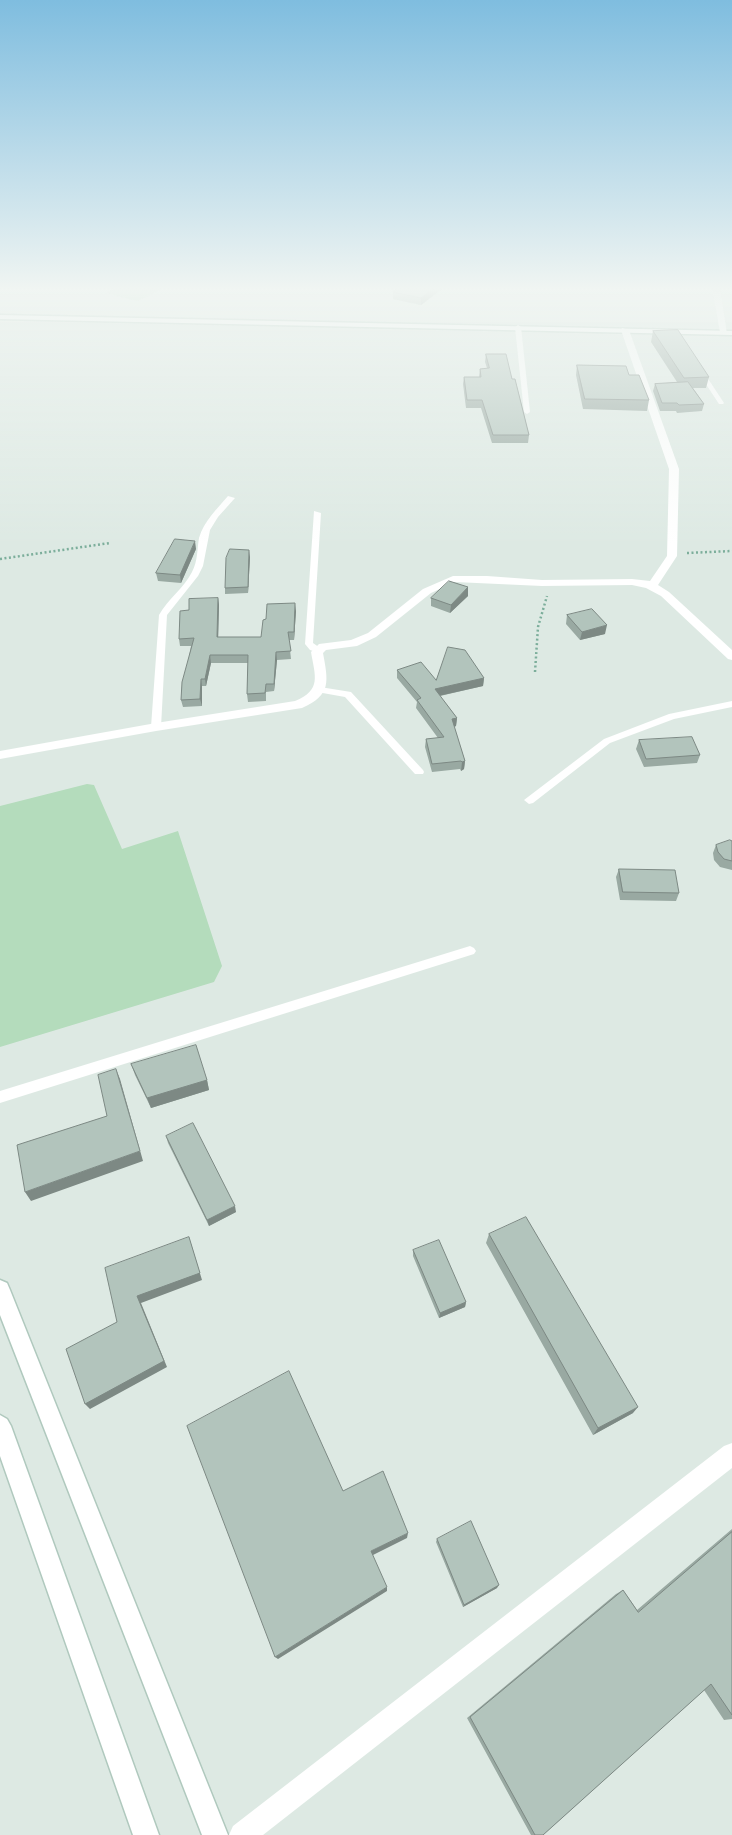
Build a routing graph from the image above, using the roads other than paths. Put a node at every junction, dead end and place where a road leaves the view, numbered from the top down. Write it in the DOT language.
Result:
graph roads {
  1 [pos="523,374"];
  2 [pos="640,374"];
  3 [pos="703,374"];
  4 [pos="722,402"];
  5 [pos="527,412"];
  6 [pos="231,498"];
  7 [pos="317,513"];
  8 [pos="649,585"];
  9 [pos="319,650"];
  10 [pos="732,656"];
  11 [pos="320,690"];
  12 [pos="732,704"];
  13 [pos="156,727"];
  14 [pos="0,755"];
  15 [pos="419,772"];
  16 [pos="529,800"];
  17 [pos="470,951"];
  18 [pos="0,1097"];
  19 [pos="0,1290"];
  20 [pos="0,1426"];
  21 [pos="732,1454"];
  22 [pos="146,1835"];
  23 [pos="215,1835"];
  24 [pos="242,1835"];
  1 -- 5 [label="lane"];
  2 -- 8 [label="street"];
  3 -- 4 [label="lane"];
  6 -- 13 [label="lane"];
  7 -- 9 [label="lane"];
  8 -- 9 [label="street"];
  8 -- 10 [label="street"];
  9 -- 11 [label="street"];
  11 -- 13 [label="street"];
  11 -- 15 [label="lane"];
  12 -- 16 [label="lane"];
  13 -- 14 [label="street"];
  17 -- 18 [label="lane"];
  19 -- 23 [label="street"];
  20 -- 22 [label="street"];
  21 -- 24 [label="street"];
}
